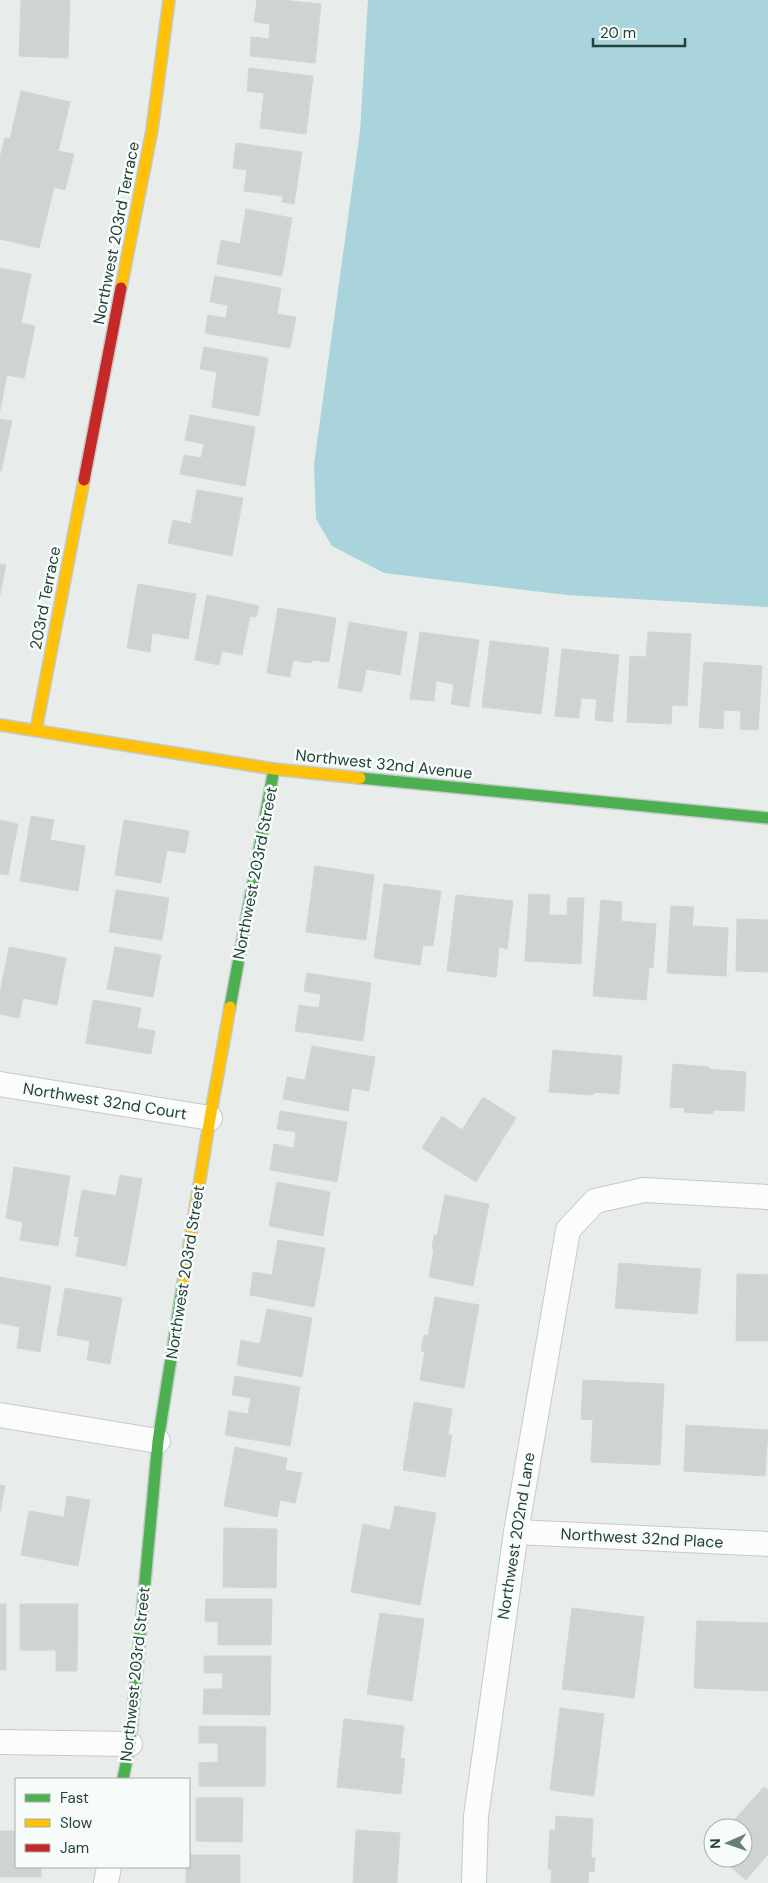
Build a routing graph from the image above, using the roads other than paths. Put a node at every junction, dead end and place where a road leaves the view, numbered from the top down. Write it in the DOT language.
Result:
graph roads {
  1 [pos="169,0"];
  2 [pos="86,472"];
  3 [pos="0,725"];
  4 [pos="36,730"];
  5 [pos="274,769"];
  6 [pos="768,818"];
  7 [pos="0,1084"];
  8 [pos="210,1118"];
  9 [pos="768,1197"];
  10 [pos="0,1415"];
  11 [pos="158,1441"];
  12 [pos="516,1532"];
  13 [pos="768,1544"];
  14 [pos="0,1742"];
  15 [pos="130,1744"];
  16 [pos="124,1778"];
  17 [pos="109,1868"];
  18 [pos="106,1883"];
  19 [pos="474,1883"];
  1 -- 2 [label="street, Northwest 203rd Terrace"];
  2 -- 4 [label="street, 203rd Terrace"];
  3 -- 4 [label="street, Northwest 32nd Avenue"];
  4 -- 5 [label="street, Northwest 32nd Avenue"];
  5 -- 6 [label="street, Northwest 32nd Avenue"];
  5 -- 8 [label="street, Northwest 203rd Street"];
  7 -- 8 [label="street, Northwest 32nd Court"];
  8 -- 11 [label="street, Northwest 203rd Street"];
  9 -- 12 [label="street, Northwest 202nd Lane"];
  10 -- 11 [label="street"];
  11 -- 15 [label="street, Northwest 203rd Street"];
  12 -- 13 [label="street, Northwest 32nd Place"];
  12 -- 19 [label="street, Northwest 202nd Lane"];
  14 -- 15 [label="street"];
  15 -- 16 [label="street, Northwest 203rd Street"];
  17 -- 18 [label="street"];
}
